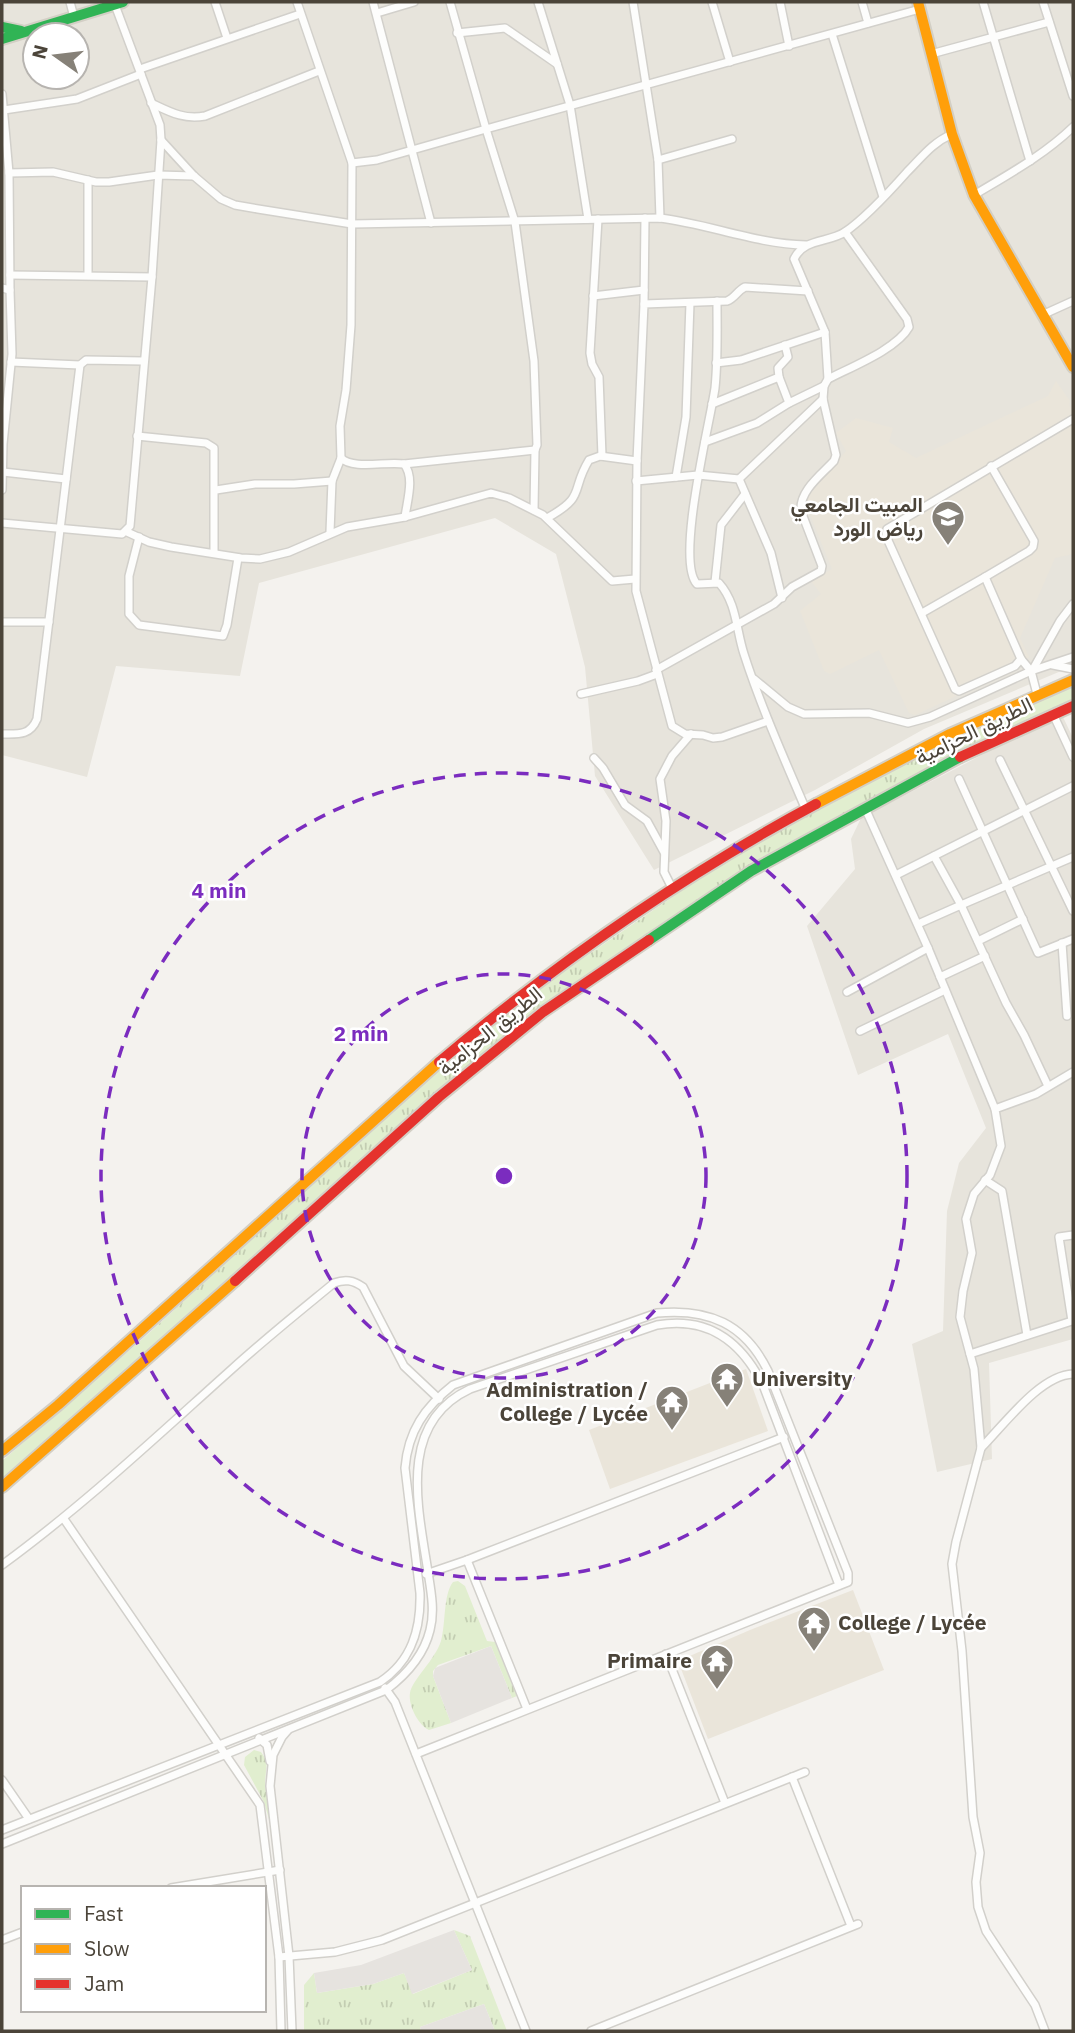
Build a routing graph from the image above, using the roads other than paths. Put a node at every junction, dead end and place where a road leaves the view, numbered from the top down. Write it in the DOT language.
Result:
graph roads {
  1 [pos="70,2"];
  2 [pos="215,2"];
  3 [pos="297,2"];
  4 [pos="373,2"];
  5 [pos="414,2"];
  6 [pos="450,2"];
  7 [pos="538,2"];
  8 [pos="633,2"];
  9 [pos="712,2"];
  10 [pos="780,2"];
  11 [pos="862,2"];
  12 [pos="983,2"];
  13 [pos="1043,2"];
  14 [pos="119,3"];
  15 [pos="919,6"];
  16 [pos="377,13"];
  17 [pos="300,14"];
  18 [pos="74,18"];
  19 [pos="63,21"];
  20 [pos="1049,22"];
  21 [pos="868,23"];
  22 [pos="2,27"];
  23 [pos="21,31"];
  24 [pos="21,33"];
  25 [pos="457,33"];
  26 [pos="832,34"];
  27 [pos="227,38"];
  28 [pos="992,38"];
  29 [pos="2,39"];
  30 [pos="789,46"];
  31 [pos="931,54"];
  32 [pos="730,62"];
  33 [pos="557,64"];
  34 [pos="319,71"];
  35 [pos="141,72"];
  36 [pos="648,84"];
  37 [pos="2,94"];
  38 [pos="1073,96"];
  39 [pos="150,103"];
  40 [pos="570,105"];
  41 [pos="5,110"];
  42 [pos="1073,127"];
  43 [pos="486,129"];
  44 [pos="952,134"];
  45 [pos="732,139"];
  46 [pos="161,140"];
  47 [pos="5,144"];
  48 [pos="412,149"];
  49 [pos="658,160"];
  50 [pos="1030,161"];
  51 [pos="352,163"];
  52 [pos="9,173"];
  53 [pos="158,175"];
  54 [pos="194,176"];
  55 [pos="88,180"];
  56 [pos="974,195"];
  57 [pos="883,197"];
  58 [pos="645,218"];
  59 [pos="660,218"];
  60 [pos="588,219"];
  61 [pos="598,219"];
  62 [pos="515,222"];
  63 [pos="431,223"];
  64 [pos="352,224"];
  65 [pos="845,232"];
  66 [pos="806,245"];
  67 [pos="10,275"];
  68 [pos="88,275"];
  69 [pos="152,277"];
  70 [pos="6,289"];
  71 [pos="645,290"];
  72 [pos="808,291"];
  73 [pos="593,296"];
  74 [pos="717,301"];
  75 [pos="1073,301"];
  76 [pos="690,303"];
  77 [pos="644,304"];
  78 [pos="1042,315"];
  79 [pos="825,332"];
  80 [pos="785,345"];
  81 [pos="2,353"];
  82 [pos="11,358"];
  83 [pos="143,361"];
  84 [pos="716,363"];
  85 [pos="80,365"];
  86 [pos="1073,367"];
  87 [pos="779,377"];
  88 [pos="826,383"];
  89 [pos="823,399"];
  90 [pos="789,403"];
  91 [pos="712,404"];
  92 [pos="1073,419"];
  93 [pos="137,436"];
  94 [pos="705,442"];
  95 [pos="2,444"];
  96 [pos="535,450"];
  97 [pos="602,456"];
  98 [pos="341,458"];
  99 [pos="636,461"];
  100 [pos="404,464"];
  101 [pos="991,466"];
  102 [pos="3,472"];
  103 [pos="698,475"];
  104 [pos="677,477"];
  105 [pos="739,478"];
  106 [pos="66,479"];
  107 [pos="332,481"];
  108 [pos="636,481"];
  109 [pos="2,490"];
  110 [pos="216,490"];
  111 [pos="744,494"];
  112 [pos="534,510"];
  113 [pos="405,517"];
  114 [pos="547,518"];
  115 [pos="2,523"];
  116 [pos="61,529"];
  117 [pos="127,532"];
  118 [pos="330,533"];
  119 [pos="139,537"];
  120 [pos="214,553"];
  121 [pos="238,558"];
  122 [pos="985,577"];
  123 [pos="635,579"];
  124 [pos="715,582"];
  125 [pos="782,598"];
  126 [pos="1073,604"];
  127 [pos="922,613"];
  128 [pos="2,622"];
  129 [pos="49,622"];
  130 [pos="737,625"];
  131 [pos="1073,657"];
  132 [pos="1021,659"];
  133 [pos="1052,665"];
  134 [pos="1073,669"];
  135 [pos="1031,671"];
  136 [pos="657,672"];
  137 [pos="752,678"];
  138 [pos="1073,680"];
  139 [pos="581,694"];
  140 [pos="1037,695"];
  141 [pos="1073,706"];
  142 [pos="1053,714"];
  143 [pos="768,721"];
  144 [pos="2,734"];
  145 [pos="691,734"];
  146 [pos="1073,757"];
  147 [pos="594,758"];
  148 [pos="1000,760"];
  149 [pos="959,779"];
  150 [pos="1073,786"];
  151 [pos="865,807"];
  152 [pos="806,810"];
  153 [pos="1026,810"];
  154 [pos="983,832"];
  155 [pos="665,852"];
  156 [pos="934,856"];
  157 [pos="1073,857"];
  158 [pos="1052,865"];
  159 [pos="896,875"];
  160 [pos="1007,884"];
  161 [pos="672,889"];
  162 [pos="961,905"];
  163 [pos="1073,911"];
  164 [pos="1023,919"];
  165 [pos="918,924"];
  166 [pos="1073,939"];
  167 [pos="978,941"];
  168 [pos="1062,943"];
  169 [pos="928,948"];
  170 [pos="985,956"];
  171 [pos="940,977"];
  172 [pos="945,990"];
  173 [pos="847,992"];
  174 [pos="1067,1016"];
  175 [pos="860,1031"];
  176 [pos="1073,1072"];
  177 [pos="1048,1086"];
  178 [pos="995,1109"];
  179 [pos="985,1180"];
  180 [pos="1073,1235"];
  181 [pos="1027,1335"];
  182 [pos="970,1354"];
  183 [pos="1073,1374"];
  184 [pos="437,1398"];
  185 [pos="444,1405"];
  186 [pos="792,1434"];
  187 [pos="782,1437"];
  188 [pos="981,1448"];
  189 [pos="2,1451"];
  190 [pos="2,1487"];
  191 [pos="64,1519"];
  192 [pos="467,1560"];
  193 [pos="2,1566"];
  194 [pos="428,1573"];
  195 [pos="418,1575"];
  196 [pos="839,1585"];
  197 [pos="666,1654"];
  198 [pos="380,1682"];
  199 [pos="386,1690"];
  200 [pos="527,1709"];
  201 [pos="290,1728"];
  202 [pos="248,1734"];
  203 [pos="262,1740"];
  204 [pos="219,1746"];
  205 [pos="224,1754"];
  206 [pos="416,1754"];
  207 [pos="271,1765"];
  208 [pos="805,1773"];
  209 [pos="792,1777"];
  210 [pos="2,1780"];
  211 [pos="725,1804"];
  212 [pos="29,1819"];
  213 [pos="2,1830"];
  214 [pos="2,1844"];
  215 [pos="280,1870"];
  216 [pos="269,1872"];
  217 [pos="183,1886"];
  218 [pos="475,1903"];
  219 [pos="21,1933"];
  220 [pos="2,1940"];
  221 [pos="289,1956"];
  222 [pos="279,1957"];
  223 [pos="281,2031"];
  224 [pos="292,2031"];
  225 [pos="526,2031"];
  226 [pos="592,2031"];
  227 [pos="1045,2031"];
  1 -- 18 [label="street"];
  2 -- 27 [label="street"];
  3 -- 17 [label="street"];
  4 -- 16 [label="street"];
  5 -- 16 [label="street"];
  6 -- 25 [label="street"];
  7 -- 33 [label="street"];
  8 -- 36 [label="street"];
  9 -- 32 [label="street"];
  10 -- 30 [label="street"];
  11 -- 21 [label="street"];
  12 -- 28 [label="street"];
  13 -- 20 [label="street"];
  14 -- 18 [label="main road"];
  14 -- 35 [label="street"];
  15 -- 21 [label="street"];
  15 -- 31 [label="main road"];
  16 -- 48 [label="street"];
  17 -- 27 [label="street"];
  17 -- 34 [label="street"];
  18 -- 19 [label="main road"];
  20 -- 28 [label="street"];
  20 -- 38 [label="street"];
  21 -- 26 [label="street"];
  22 -- 23 [label="main road"];
  24 -- 29 [label="main road"];
  25 -- 33 [label="street"];
  25 -- 43 [label="street"];
  26 -- 30 [label="street"];
  26 -- 57 [label="street"];
  27 -- 35 [label="street"];
  28 -- 31 [label="street"];
  28 -- 50 [label="street"];
  30 -- 32 [label="street"];
  31 -- 44 [label="main road"];
  32 -- 36 [label="street"];
  33 -- 40 [label="street"];
  34 -- 39 [label="street"];
  34 -- 51 [label="street"];
  35 -- 39 [label="street"];
  35 -- 41 [label="street"];
  36 -- 40 [label="street"];
  36 -- 49 [label="street"];
  37 -- 41 [label="street"];
  39 -- 46 [label="street"];
  40 -- 43 [label="street"];
  40 -- 60 [label="street"];
  41 -- 47 [label="street"];
  42 -- 50 [label="street"];
  43 -- 48 [label="street"];
  43 -- 62 [label="street"];
  44 -- 56 [label="main road"];
  44 -- 57 [label="street"];
  45 -- 49 [label="street"];
  46 -- 53 [label="street"];
  46 -- 54 [label="street"];
  47 -- 52 [label="street"];
  48 -- 51 [label="street"];
  48 -- 63 [label="street"];
  49 -- 59 [label="street"];
  50 -- 56 [label="street"];
  51 -- 64 [label="street"];
  52 -- 55 [label="street"];
  52 -- 67 [label="street"];
  53 -- 54 [label="street"];
  53 -- 55 [label="street"];
  53 -- 69 [label="street"];
  54 -- 64 [label="street"];
  55 -- 68 [label="street"];
  56 -- 78 [label="main road"];
  57 -- 65 [label="street"];
  58 -- 59 [label="street"];
  58 -- 61 [label="street"];
  58 -- 71 [label="street"];
  59 -- 66 [label="street"];
  60 -- 61 [label="street"];
  60 -- 62 [label="street"];
  61 -- 73 [label="street"];
  62 -- 63 [label="street"];
  62 -- 96 [label="street"];
  63 -- 64 [label="street"];
  64 -- 98 [label="street"];
  65 -- 66 [label="street"];
  65 -- 88 [label="street"];
  66 -- 72 [label="street"];
  67 -- 68 [label="street"];
  67 -- 70 [label="street"];
  68 -- 69 [label="street"];
  69 -- 83 [label="street"];
  70 -- 82 [label="street"];
  71 -- 73 [label="street"];
  71 -- 77 [label="street"];
  72 -- 74 [label="street"];
  72 -- 79 [label="street"];
  73 -- 97 [label="street"];
  74 -- 76 [label="street"];
  74 -- 84 [label="street"];
  75 -- 78 [label="street"];
  76 -- 77 [label="street"];
  76 -- 104 [label="street"];
  77 -- 99 [label="street"];
  78 -- 86 [label="main road"];
  79 -- 80 [label="street"];
  79 -- 88 [label="street"];
  80 -- 84 [label="street"];
  80 -- 87 [label="street"];
  81 -- 82 [label="street"];
  82 -- 85 [label="street"];
  82 -- 95 [label="street"];
  83 -- 85 [label="street"];
  83 -- 93 [label="street"];
  84 -- 91 [label="street"];
  85 -- 106 [label="street"];
  87 -- 90 [label="street"];
  87 -- 91 [label="street"];
  88 -- 89 [label="street"];
  88 -- 90 [label="street"];
  89 -- 105 [label="street"];
  89 -- 125 [label="street"];
  90 -- 94 [label="street"];
  91 -- 94 [label="street"];
  92 -- 101 [label="street"];
  93 -- 110 [label="street"];
  93 -- 117 [label="street"];
  94 -- 103 [label="street"];
  95 -- 102 [label="street"];
  96 -- 100 [label="street"];
  96 -- 112 [label="street"];
  97 -- 99 [label="street"];
  97 -- 114 [label="street"];
  98 -- 100 [label="street"];
  98 -- 107 [label="street"];
  99 -- 108 [label="street"];
  100 -- 113 [label="street"];
  101 -- 122 [label="street"];
  101 -- 127 [label="street"];
  102 -- 106 [label="street"];
  102 -- 109 [label="street"];
  103 -- 104 [label="street"];
  103 -- 105 [label="street"];
  103 -- 124 [label="street"];
  104 -- 108 [label="street"];
  105 -- 111 [label="street"];
  106 -- 116 [label="street"];
  107 -- 110 [label="street"];
  107 -- 118 [label="street"];
  108 -- 123 [label="street"];
  110 -- 120 [label="street"];
  111 -- 124 [label="street"];
  111 -- 125 [label="street"];
  112 -- 113 [label="street"];
  112 -- 114 [label="street"];
  113 -- 118 [label="street"];
  114 -- 123 [label="street"];
  115 -- 116 [label="street"];
  116 -- 117 [label="street"];
  116 -- 129 [label="street"];
  117 -- 119 [label="street"];
  118 -- 121 [label="street"];
  119 -- 120 [label="street"];
  119 -- 121 [label="street"];
  120 -- 121 [label="street"];
  122 -- 127 [label="street"];
  122 -- 132 [label="street"];
  123 -- 136 [label="street"];
  124 -- 130 [label="street"];
  125 -- 130 [label="street"];
  126 -- 135 [label="street"];
  127 -- 132 [label="street"];
  128 -- 129 [label="street"];
  129 -- 144 [label="street"];
  130 -- 136 [label="street"];
  130 -- 137 [label="street"];
  131 -- 133 [label="street"];
  132 -- 135 [label="street"];
  133 -- 134 [label="street"];
  133 -- 135 [label="street"];
  135 -- 137 [label="street"];
  135 -- 140 [label="street"];
  136 -- 139 [label="street"];
  136 -- 145 [label="street"];
  137 -- 143 [label="street"];
  138 -- 140 [label="main road, الطريق الحزامية"];
  140 -- 152 [label="main road, الطريق الحزامية"];
  141 -- 142 [label="main road, الطريق الحزامية"];
  142 -- 146 [label="street"];
  142 -- 151 [label="main road, الطريق الحزامية"];
  143 -- 145 [label="street"];
  143 -- 152 [label="street"];
  145 -- 155 [label="street"];
  147 -- 155 [label="street"];
  148 -- 153 [label="street"];
  149 -- 154 [label="street"];
  150 -- 153 [label="street"];
  151 -- 159 [label="street"];
  151 -- 190 [label="main road, الطريق الحزامية"];
  152 -- 161 [label="main road, الطريق الحزامية"];
  153 -- 154 [label="street"];
  153 -- 158 [label="street"];
  154 -- 156 [label="street"];
  154 -- 160 [label="street"];
  155 -- 161 [label="street"];
  156 -- 159 [label="street"];
  156 -- 162 [label="street"];
  157 -- 158 [label="street"];
  158 -- 160 [label="street"];
  158 -- 163 [label="street"];
  159 -- 165 [label="street"];
  160 -- 162 [label="street"];
  160 -- 164 [label="street"];
  161 -- 189 [label="main road, الطريق الحزامية"];
  162 -- 165 [label="street"];
  162 -- 167 [label="street"];
  164 -- 167 [label="street"];
  164 -- 168 [label="street"];
  165 -- 169 [label="street"];
  166 -- 168 [label="street"];
  167 -- 170 [label="street"];
  168 -- 174 [label="street"];
  169 -- 171 [label="street"];
  169 -- 173 [label="street"];
  170 -- 171 [label="street"];
  170 -- 177 [label="street"];
  171 -- 172 [label="street"];
  172 -- 175 [label="street"];
  172 -- 178 [label="street"];
  176 -- 177 [label="street"];
  177 -- 178 [label="street"];
  178 -- 179 [label="street"];
  179 -- 181 [label="street"];
  179 -- 182 [label="street"];
  180 -- 181 [label="street"];
  181 -- 182 [label="street"];
  182 -- 188 [label="street"];
  183 -- 188 [label="street"];
  184 -- 185 [label="street"];
  184 -- 186 [label="street"];
  184 -- 191 [label="street"];
  184 -- 195 [label="street"];
  185 -- 187 [label="street"];
  185 -- 194 [label="street"];
  186 -- 187 [label="street"];
  186 -- 196 [label="street"];
  187 -- 192 [label="street"];
  187 -- 196 [label="street"];
  188 -- 227 [label="street"];
  191 -- 193 [label="street"];
  191 -- 204 [label="street"];
  192 -- 194 [label="street"];
  192 -- 200 [label="street"];
  194 -- 195 [label="street"];
  194 -- 199 [label="street"];
  195 -- 198 [label="street"];
  196 -- 197 [label="street"];
  197 -- 200 [label="street"];
  197 -- 211 [label="street"];
  198 -- 199 [label="street"];
  198 -- 202 [label="street"];
  199 -- 201 [label="street"];
  199 -- 206 [label="street"];
  200 -- 206 [label="street"];
  201 -- 203 [label="street"];
  201 -- 207 [label="street"];
  202 -- 203 [label="street"];
  202 -- 204 [label="street"];
  203 -- 205 [label="street"];
  203 -- 207 [label="street"];
  204 -- 205 [label="street"];
  204 -- 212 [label="street"];
  205 -- 214 [label="street"];
  205 -- 216 [label="street"];
  206 -- 218 [label="street"];
  207 -- 215 [label="street"];
  208 -- 209 [label="street"];
  209 -- 211 [label="street"];
  209 -- 226 [label="street"];
  210 -- 212 [label="street"];
  211 -- 218 [label="street"];
  212 -- 213 [label="street"];
  215 -- 216 [label="street"];
  215 -- 221 [label="street"];
  216 -- 217 [label="street"];
  216 -- 222 [label="street"];
  218 -- 221 [label="street"];
  218 -- 225 [label="street"];
  219 -- 220 [label="street"];
  221 -- 222 [label="street"];
  221 -- 224 [label="street"];
  222 -- 223 [label="street"];
}
